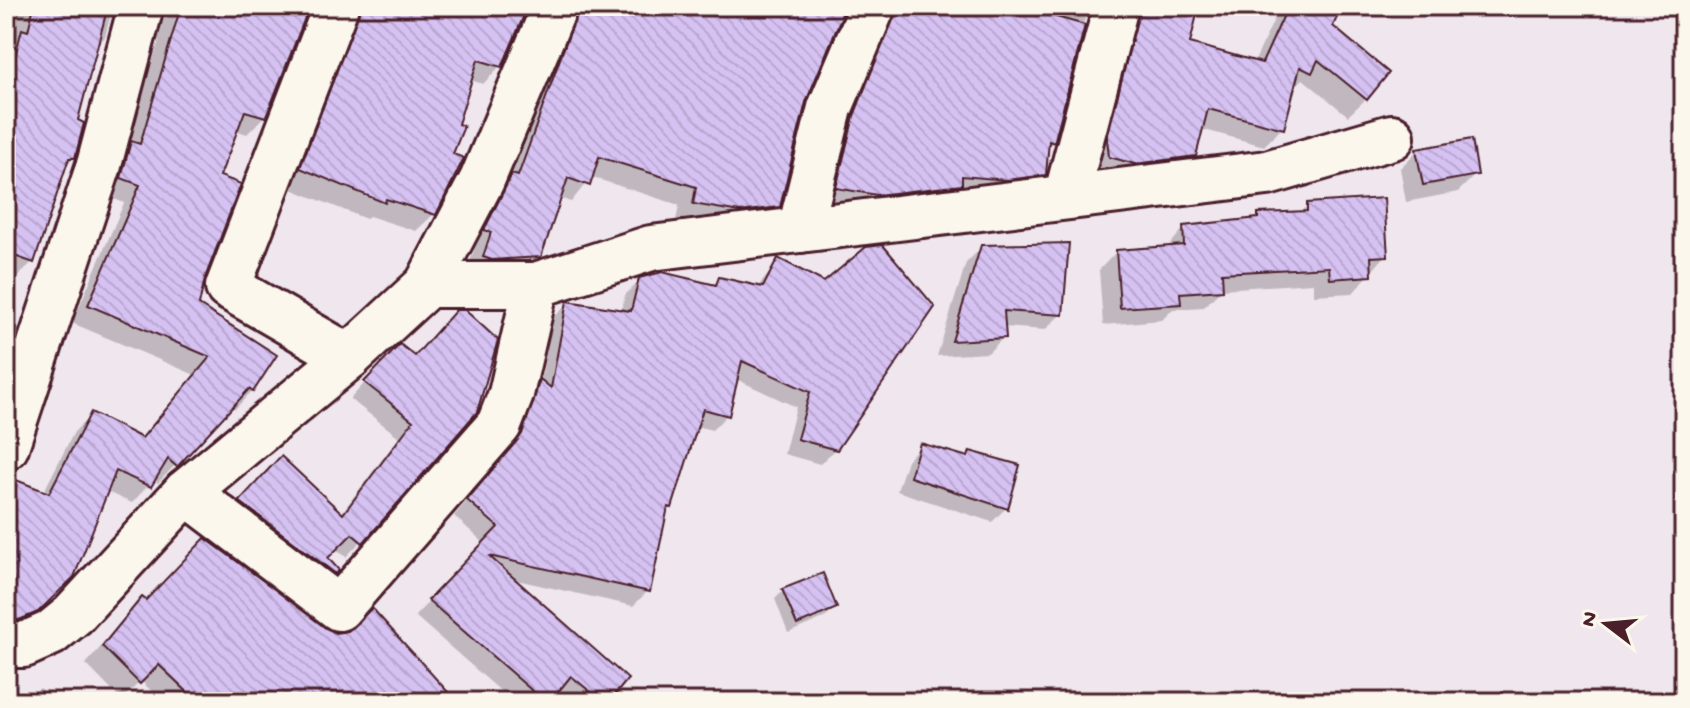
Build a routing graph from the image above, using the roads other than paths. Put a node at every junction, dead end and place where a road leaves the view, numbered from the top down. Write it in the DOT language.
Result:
graph roads {
  1 [pos="141,6"];
  2 [pos="336,6"];
  3 [pos="555,6"];
  4 [pos="873,6"];
  5 [pos="1116,6"];
  6 [pos="1392,137"];
  7 [pos="1066,197"];
  8 [pos="800,230"];
  9 [pos="427,285"];
  10 [pos="536,285"];
  11 [pos="349,357"];
  12 [pos="6,447"];
  13 [pos="186,492"];
  14 [pos="6,645"];
  1 -- 12 [label="street"];
  2 -- 11 [label="street"];
  3 -- 9 [label="street"];
  4 -- 8 [label="street"];
  5 -- 7 [label="street"];
  6 -- 7 [label="street"];
  7 -- 8 [label="street"];
  8 -- 10 [label="street"];
  9 -- 10 [label="street"];
  9 -- 11 [label="street"];
  10 -- 13 [label="street"];
  11 -- 13 [label="street"];
  13 -- 14 [label="street"];
}
